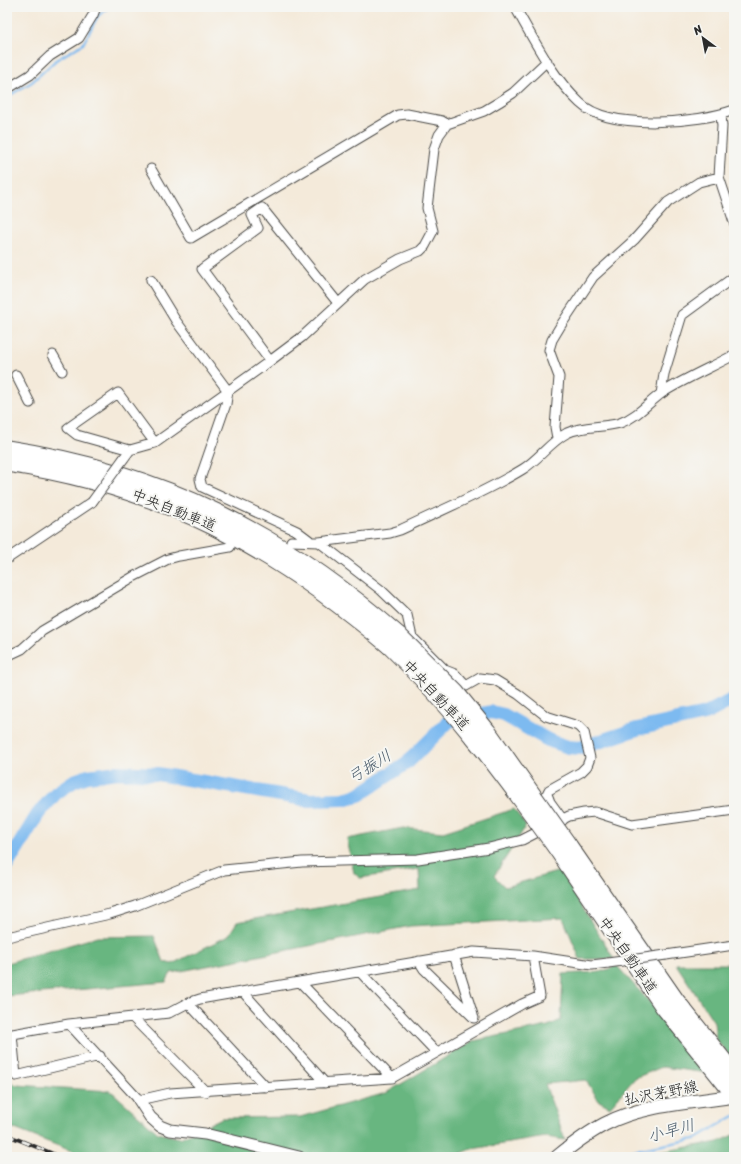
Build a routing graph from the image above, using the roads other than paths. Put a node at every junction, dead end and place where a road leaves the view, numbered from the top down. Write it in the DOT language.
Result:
graph roads {
  1 [pos="96,7"];
  2 [pos="515,7"];
  3 [pos="547,62"];
  4 [pos="7,89"];
  5 [pos="734,110"];
  6 [pos="721,115"];
  7 [pos="447,124"];
  8 [pos="151,169"];
  9 [pos="719,177"];
  10 [pos="734,222"];
  11 [pos="734,277"];
  12 [pos="151,280"];
  13 [pos="338,302"];
  14 [pos="53,355"];
  15 [pos="734,355"];
  16 [pos="270,361"];
  17 [pos="62,371"];
  18 [pos="16,375"];
  19 [pos="228,391"];
  20 [pos="661,394"];
  21 [pos="30,404"];
  22 [pos="557,438"];
  23 [pos="155,443"];
  24 [pos="7,449"];
  25 [pos="130,450"];
  26 [pos="7,463"];
  27 [pos="309,540"];
  28 [pos="291,541"];
  29 [pos="319,542"];
  30 [pos="230,547"];
  31 [pos="7,559"];
  32 [pos="395,641"];
  33 [pos="7,656"];
  34 [pos="734,810"];
  35 [pos="563,820"];
  36 [pos="7,937"];
  37 [pos="734,945"];
  38 [pos="454,956"];
  39 [pos="533,956"];
  40 [pos="419,961"];
  41 [pos="360,972"];
  42 [pos="300,982"];
  43 [pos="243,992"];
  44 [pos="188,1003"];
  45 [pos="134,1018"];
  46 [pos="474,1018"];
  47 [pos="69,1024"];
  48 [pos="481,1028"];
  49 [pos="9,1034"];
  50 [pos="701,1042"];
  51 [pos="436,1052"];
  52 [pos="100,1056"];
  53 [pos="734,1074"];
  54 [pos="392,1078"];
  55 [pos="325,1083"];
  56 [pos="266,1087"];
  57 [pos="206,1092"];
  58 [pos="734,1095"];
  59 [pos="139,1100"];
  60 [pos="299,1157"];
  61 [pos="557,1157"];
  1 -- 4 [label="street"];
  2 -- 3 [label="street"];
  3 -- 6 [label="street"];
  3 -- 7 [label="street"];
  5 -- 6 [label="street"];
  6 -- 9 [label="street"];
  7 -- 8 [label="street"];
  7 -- 13 [label="street"];
  9 -- 10 [label="street"];
  9 -- 22 [label="street"];
  11 -- 20 [label="street"];
  12 -- 19 [label="street"];
  13 -- 16 [label="street"];
  13 -- 16 [label="street"];
  14 -- 17 [label="street"];
  15 -- 20 [label="street"];
  16 -- 19 [label="street"];
  18 -- 21 [label="street"];
  19 -- 23 [label="street"];
  19 -- 27 [label="street"];
  20 -- 22 [label="street"];
  22 -- 29 [label="street"];
  23 -- 25 [label="street"];
  23 -- 25 [label="street"];
  24 -- 32 [label="highway, 中央自動車道"];
  25 -- 31 [label="street, bridge"];
  26 -- 32 [label="highway, 中央自動車道"];
  27 -- 28 [label="street"];
  27 -- 29 [label="street"];
  29 -- 35 [label="street"];
  30 -- 33 [label="street"];
  32 -- 50 [label="highway, 中央自動車道, bridge"];
  34 -- 35 [label="street"];
  35 -- 36 [label="street"];
  37 -- 39 [label="street, bridge"];
  38 -- 39 [label="street"];
  38 -- 40 [label="street"];
  38 -- 46 [label="street"];
  39 -- 48 [label="street"];
  40 -- 41 [label="street"];
  40 -- 46 [label="street"];
  41 -- 42 [label="street"];
  41 -- 51 [label="street"];
  42 -- 43 [label="street"];
  42 -- 54 [label="street"];
  43 -- 44 [label="street"];
  43 -- 55 [label="street"];
  44 -- 45 [label="street"];
  44 -- 56 [label="street"];
  45 -- 47 [label="street"];
  45 -- 57 [label="street"];
  46 -- 48 [label="street"];
  47 -- 49 [label="street"];
  47 -- 52 [label="street"];
  48 -- 51 [label="street"];
  49 -- 52 [label="street"];
  50 -- 53 [label="highway, 中央自動車道"];
  50 -- 58 [label="highway, 中央自動車道"];
  51 -- 54 [label="street"];
  52 -- 59 [label="street"];
  54 -- 55 [label="street"];
  55 -- 56 [label="street"];
  56 -- 57 [label="street"];
  57 -- 59 [label="street"];
  58 -- 61 [label="main road, 払沢茅野線"];
  59 -- 60 [label="street"];
}
